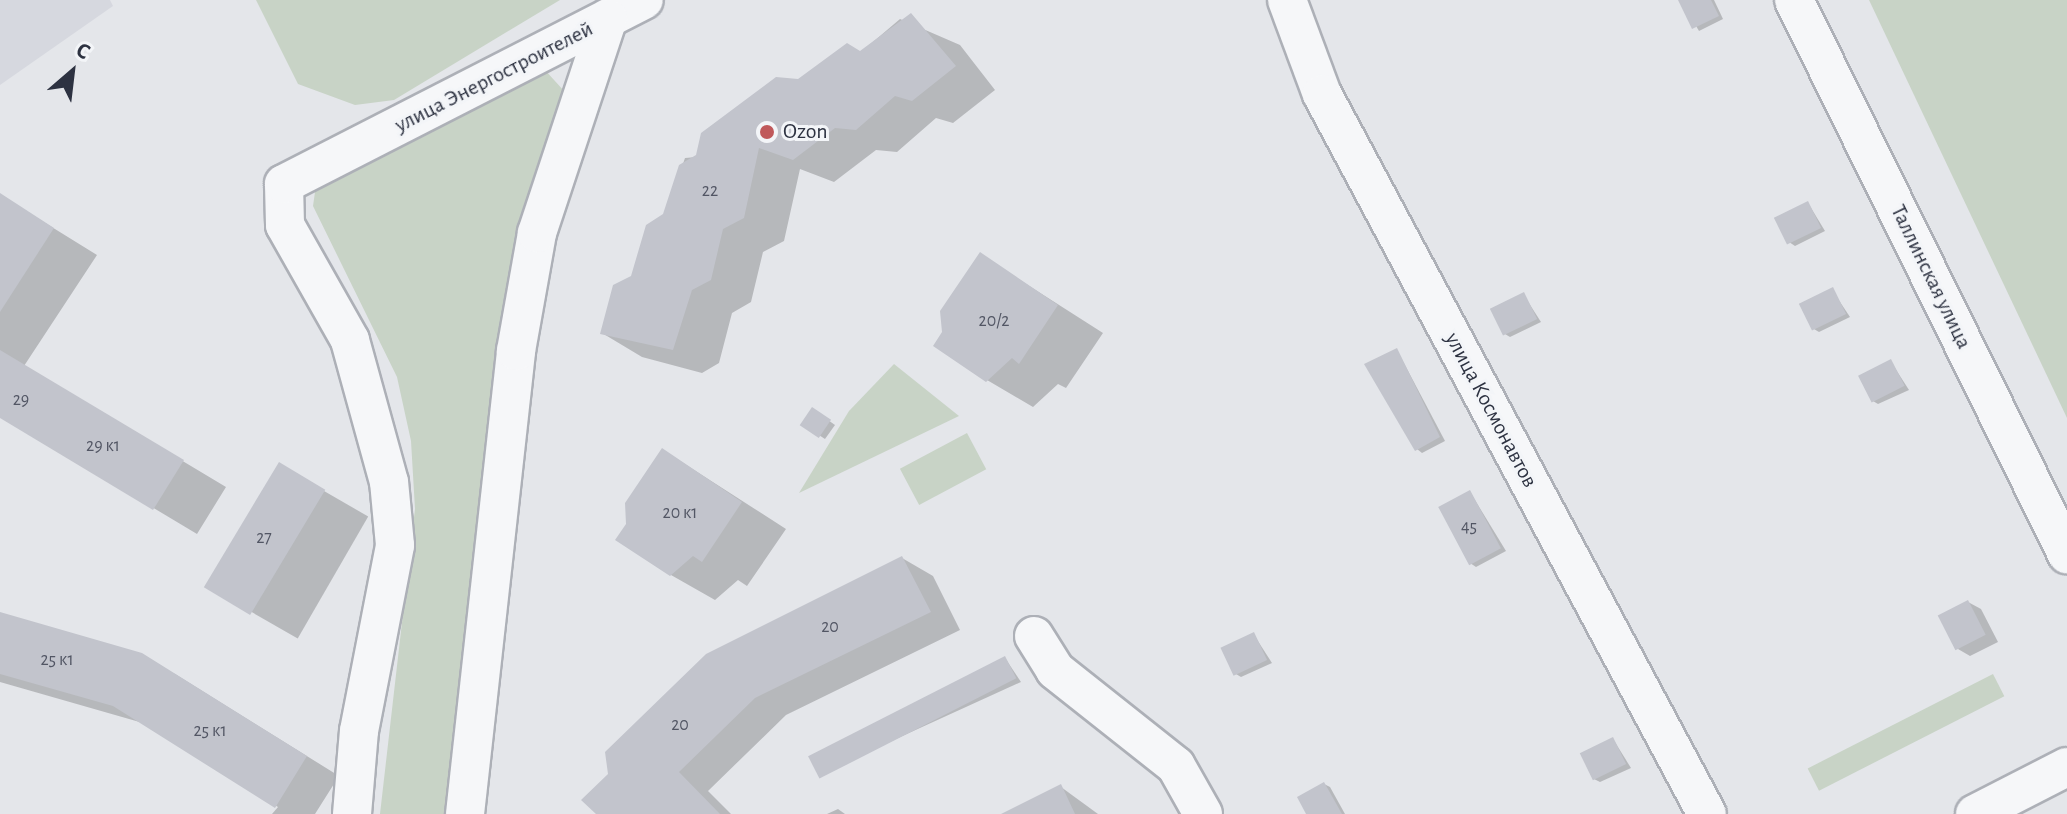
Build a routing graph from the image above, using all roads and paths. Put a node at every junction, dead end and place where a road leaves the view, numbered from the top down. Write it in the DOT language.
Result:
graph roads {
  1 [pos="644,0"];
  2 [pos="1287,0"];
  3 [pos="1794,0"];
  4 [pos="608,18"];
  5 [pos="526,60"];
  6 [pos="581,100"];
  7 [pos="2067,554"];
  8 [pos="1034,636"];
  9 [pos="2067,767"];
  10 [pos="352,814"];
  11 [pos="465,814"];
  12 [pos="1203,814"];
  13 [pos="1707,814"];
  14 [pos="1975,814"];
  1 -- 4 [label="street"];
  2 -- 13 [label="street, улица Космонавтов"];
  3 -- 7 [label="street, Таллинская улица"];
  4 -- 5 [label="street, улица Энергостроителей"];
  4 -- 6 [label="street, улица Энергостроителей"];
  5 -- 6 [label="street"];
  5 -- 10 [label="street, улица Энергостроителей"];
  6 -- 11 [label="street, улица Энергостроителей"];
  8 -- 12 [label="street"];
  9 -- 14 [label="street"];
}
